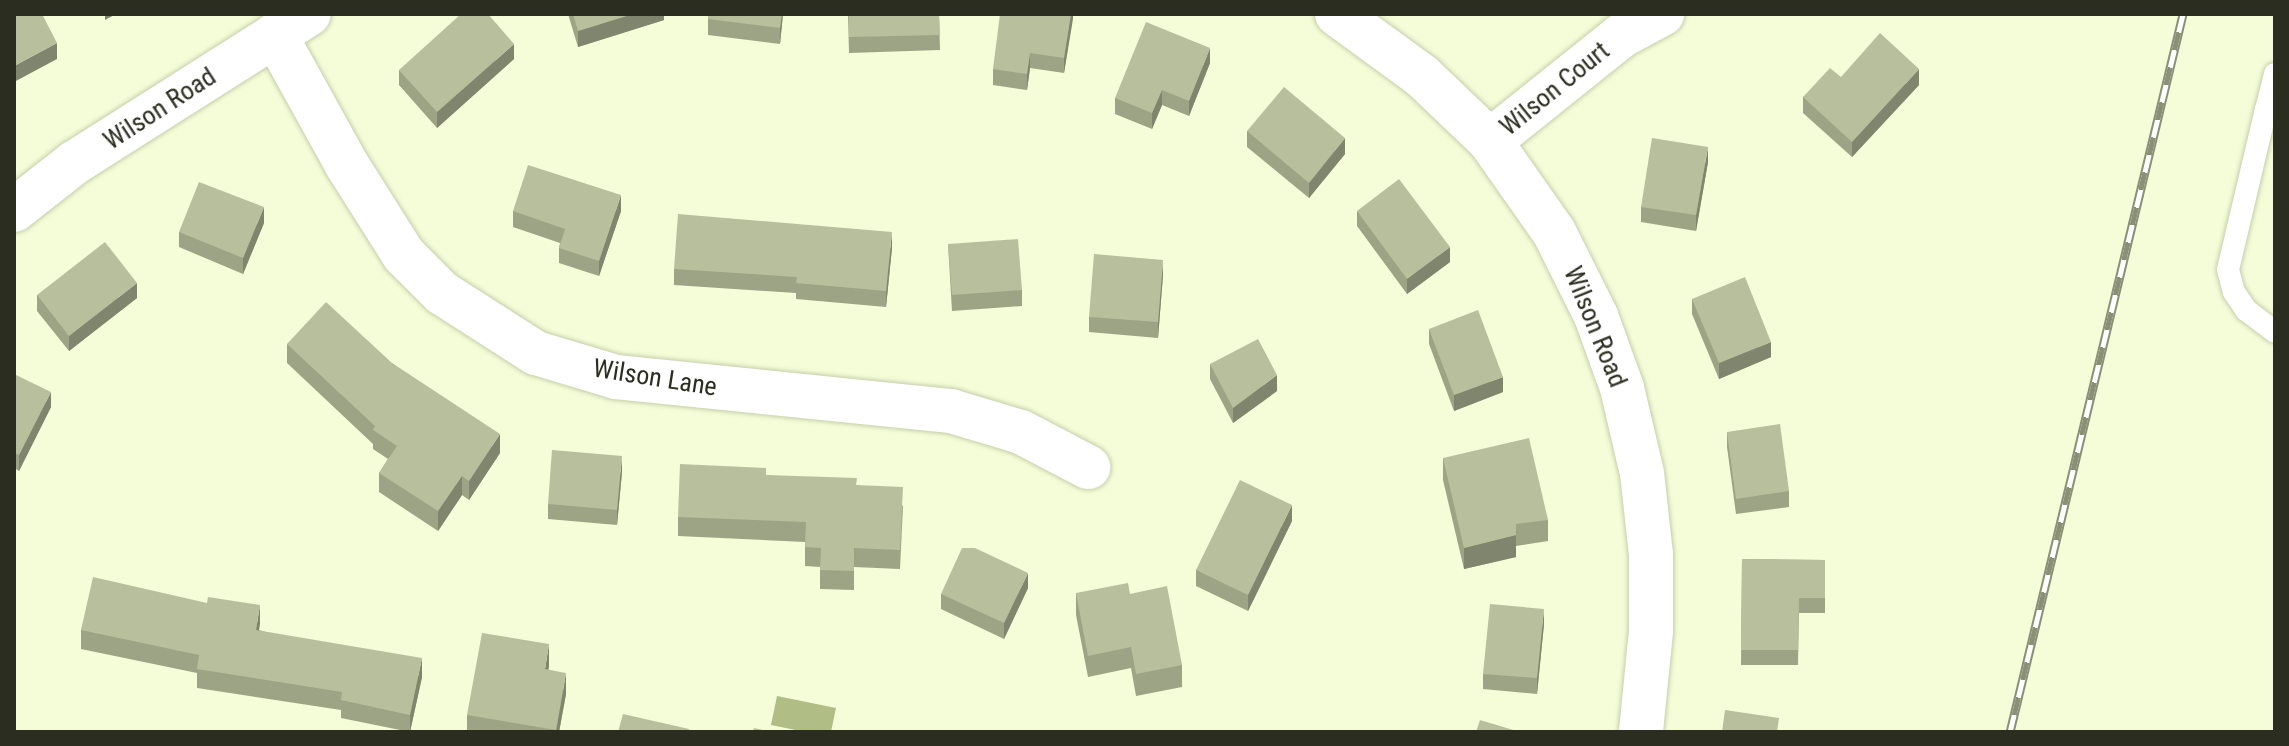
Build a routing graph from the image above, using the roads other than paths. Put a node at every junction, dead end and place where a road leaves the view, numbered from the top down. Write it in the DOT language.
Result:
graph roads {
  1 [pos="1337,14"];
  2 [pos="1662,14"];
  3 [pos="292,24"];
  4 [pos="2275,74"];
  5 [pos="2270,110"];
  6 [pos="1490,141"];
  7 [pos="14,210"];
  8 [pos="2275,332"];
  9 [pos="1088,467"];
  10 [pos="1641,732"];
  1 -- 6 [label="street, Wilson Road"];
  2 -- 6 [label="street, Wilson Court"];
  3 -- 7 [label="street, Wilson Road"];
  3 -- 9 [label="street, Wilson Lane"];
  4 -- 5 [label="lane"];
  5 -- 8 [label="lane"];
  6 -- 10 [label="street, Wilson Road"];
}
